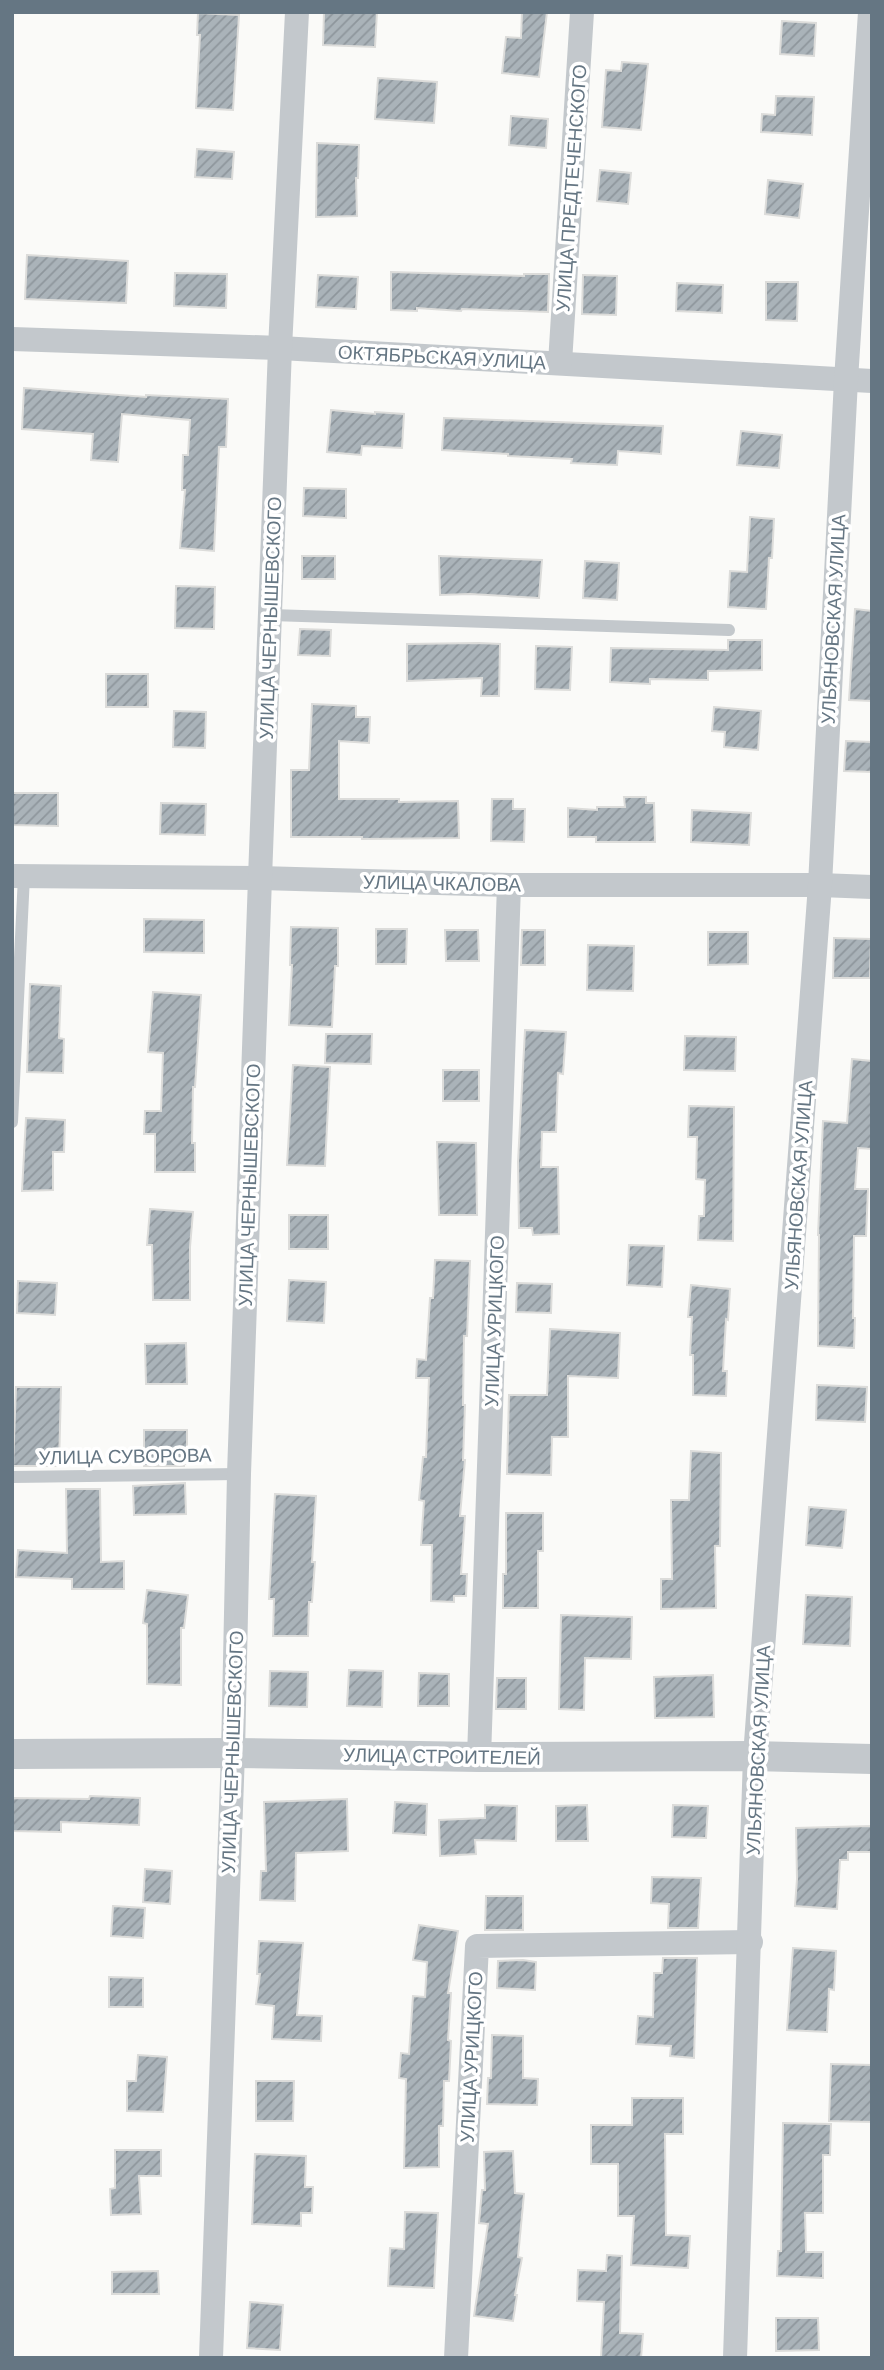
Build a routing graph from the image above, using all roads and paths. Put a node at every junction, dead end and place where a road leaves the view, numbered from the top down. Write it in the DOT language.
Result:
graph roads {
  1 [pos="296,12"];
  2 [pos="582,12"];
  3 [pos="870,12"];
  4 [pos="12,339"];
  5 [pos="281,348"];
  6 [pos="560,363"];
  7 [pos="846,380"];
  8 [pos="872,381"];
  9 [pos="271,615"];
  10 [pos="729,631"];
  11 [pos="18,876"];
  12 [pos="260,878"];
  13 [pos="509,885"];
  14 [pos="820,885"];
  15 [pos="872,887"];
  16 [pos="12,1122"];
  17 [pos="239,1474"];
  18 [pos="12,1477"];
  19 [pos="233,1752"];
  20 [pos="12,1754"];
  21 [pos="755,1756"];
  22 [pos="479,1757"];
  23 [pos="872,1759"];
  24 [pos="751,1942"];
  25 [pos="211,2358"];
  26 [pos="456,2358"];
  27 [pos="735,2358"];
  1 -- 5 [label="street, УЛИЦА ЧЕРНЫШЕВСКОГО"];
  2 -- 6 [label="street, УЛИЦА ПРЕДТЕЧЕНСКОГО"];
  3 -- 7 [label="street, УЛЬЯНОВСКАЯ УЛИЦА"];
  4 -- 5 [label="street, ОКТЯБРЬСКАЯ УЛИЦА"];
  5 -- 6 [label="street, ОКТЯБРЬСКАЯ УЛИЦА"];
  5 -- 9 [label="street, УЛИЦА ЧЕРНЫШЕВСКОГО"];
  6 -- 7 [label="street, ОКТЯБРЬСКАЯ УЛИЦА"];
  7 -- 8 [label="street, ОКТЯБРЬСКАЯ УЛИЦА"];
  7 -- 14 [label="street, УЛЬЯНОВСКАЯ УЛИЦА"];
  9 -- 10 [label="lane"];
  9 -- 12 [label="street, УЛИЦА ЧЕРНЫШЕВСКОГО"];
  11 -- 12 [label="street, УЛИЦА ЧКАЛОВА"];
  11 -- 16 [label="lane"];
  12 -- 13 [label="street, УЛИЦА ЧКАЛОВА"];
  12 -- 17 [label="street, УЛИЦА ЧЕРНЫШЕВСКОГО"];
  13 -- 14 [label="street, УЛИЦА ЧКАЛОВА"];
  13 -- 22 [label="street, УЛИЦА УРИЦКОГО"];
  14 -- 15 [label="street, УЛИЦА ЧКАЛОВА"];
  14 -- 21 [label="street, УЛЬЯНОВСКАЯ УЛИЦА"];
  17 -- 18 [label="lane, УЛИЦА СУВОРОВА"];
  17 -- 19 [label="street, УЛИЦА ЧЕРНЫШЕВСКОГО"];
  19 -- 20 [label="street, УЛИЦА СТРОИТЕЛЕЙ"];
  19 -- 22 [label="street, УЛИЦА СТРОИТЕЛЕЙ"];
  19 -- 25 [label="street, УЛИЦА ЧЕРНЫШЕВСКОГО"];
  21 -- 22 [label="street, УЛИЦА СТРОИТЕЛЕЙ"];
  21 -- 23 [label="street, УЛИЦА СТРОИТЕЛЕЙ"];
  21 -- 24 [label="street, УЛЬЯНОВСКАЯ УЛИЦА"];
  24 -- 26 [label="street, УЛИЦА УРИЦКОГО"];
  24 -- 27 [label="street, УЛЬЯНОВСКАЯ УЛИЦА"];
}
